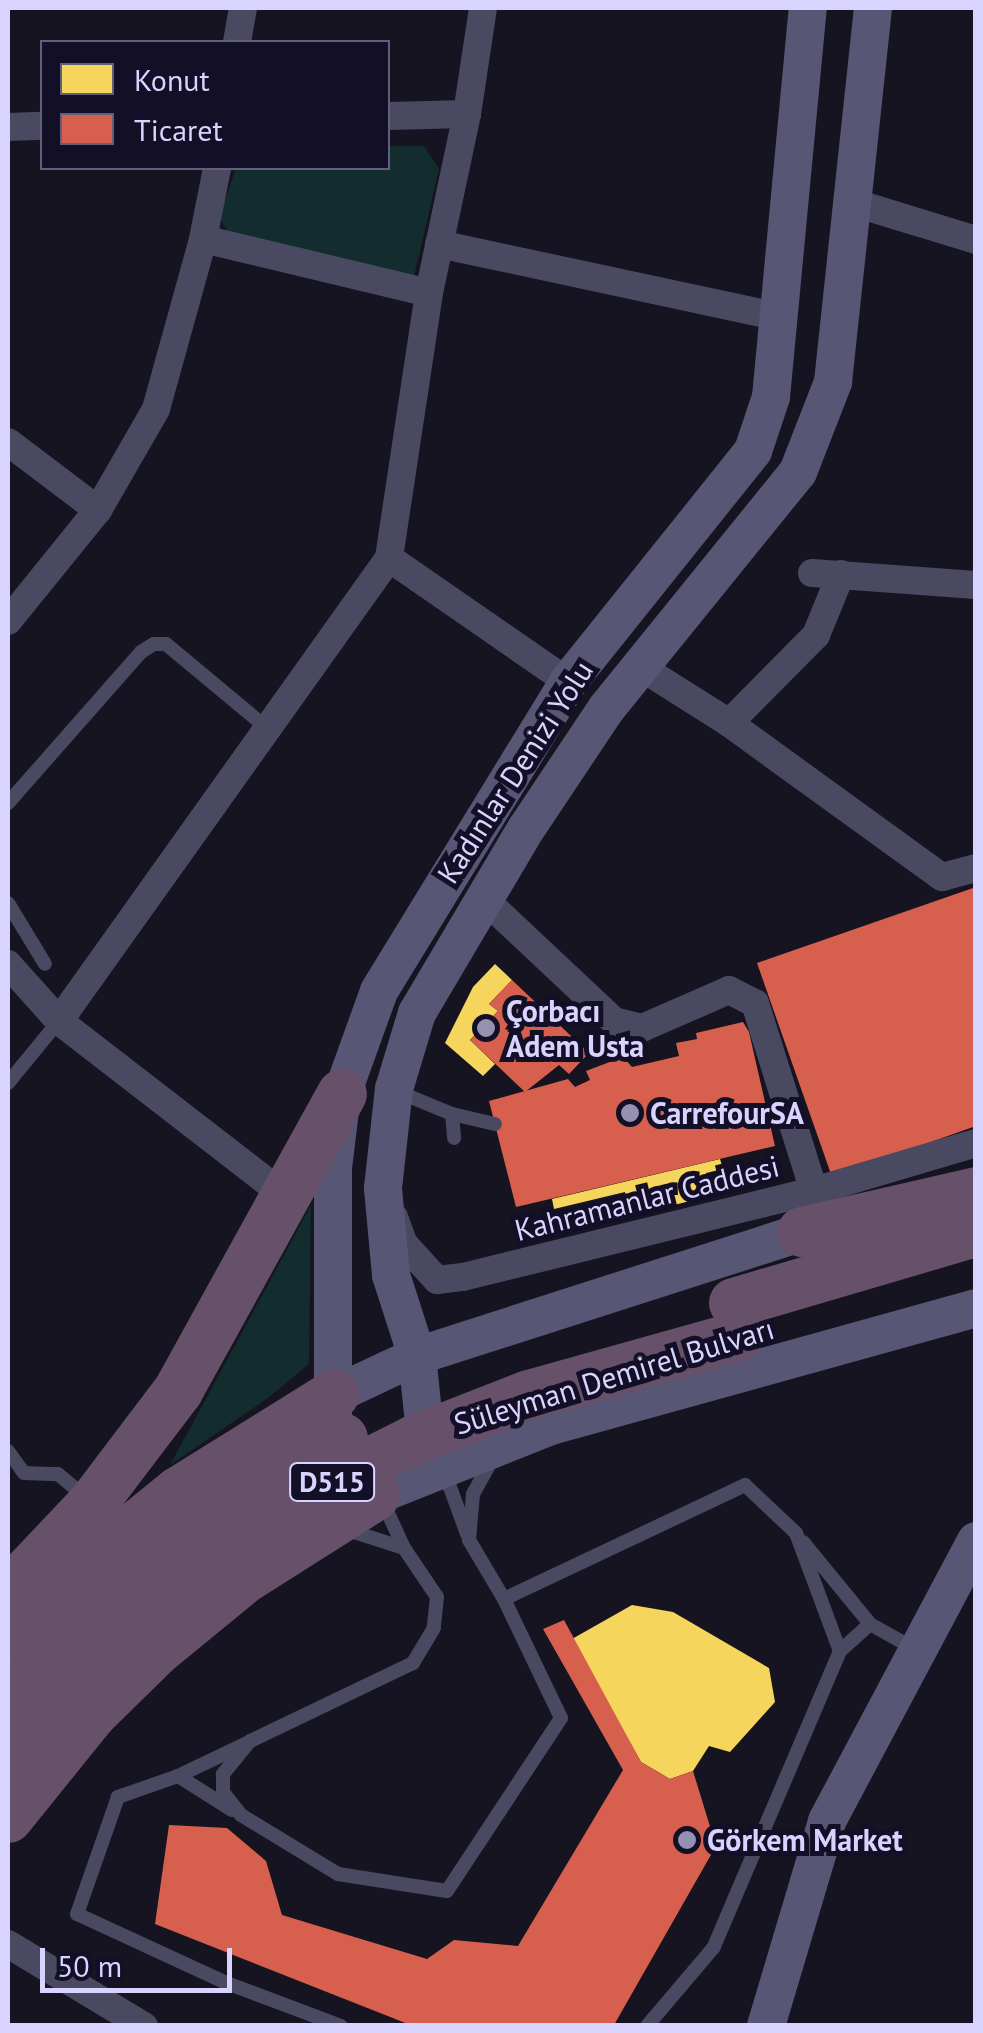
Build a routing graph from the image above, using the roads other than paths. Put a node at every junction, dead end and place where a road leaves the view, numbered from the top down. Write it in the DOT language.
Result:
graph roads {
  1 [pos="243,8"];
  2 [pos="483,8"];
  3 [pos="808,8"];
  4 [pos="828,8"];
  5 [pos="850,8"];
  6 [pos="873,8"];
  7 [pos="238,40"];
  8 [pos="467,114"];
  9 [pos="390,116"];
  10 [pos="40,126"];
  11 [pos="8,127"];
  12 [pos="217,170"];
  13 [pos="855,204"];
  14 [pos="202,239"];
  15 [pos="976,240"];
  16 [pos="440,244"];
  17 [pos="429,293"];
  18 [pos="779,317"];
  19 [pos="8,442"];
  20 [pos="753,452"];
  21 [pos="798,472"];
  22 [pos="98,510"];
  23 [pos="389,558"];
  24 [pos="812,573"];
  25 [pos="842,574"];
  26 [pos="976,585"];
  27 [pos="8,621"];
  28 [pos="639,666"];
  29 [pos="568,682"];
  30 [pos="606,708"];
  31 [pos="729,723"];
  32 [pos="268,728"];
  33 [pos="8,803"];
  34 [pos="976,868"];
  35 [pos="482,897"];
  36 [pos="8,903"];
  37 [pos="8,964"];
  38 [pos="45,964"];
  39 [pos="59,1021"];
  40 [pos="8,1083"];
  41 [pos="394,1089"];
  42 [pos="342,1094"];
  43 [pos="452,1114"];
  44 [pos="495,1124"];
  45 [pos="454,1138"];
  46 [pos="976,1143"];
  47 [pos="976,1174"];
  48 [pos="383,1188"];
  49 [pos="976,1192"];
  50 [pos="284,1195"];
  51 [pos="808,1212"];
  52 [pos="976,1232"];
  53 [pos="390,1254"];
  54 [pos="976,1268"];
  55 [pos="976,1308"];
  56 [pos="737,1320"];
  57 [pos="492,1332"];
  58 [pos="417,1356"];
  59 [pos="334,1395"];
  60 [pos="551,1426"];
  61 [pos="8,1452"];
  62 [pos="440,1469"];
  63 [pos="178,1492"];
  64 [pos="378,1495"];
  65 [pos="92,1503"];
  66 [pos="320,1530"];
  67 [pos="796,1533"];
  68 [pos="469,1540"];
  69 [pos="976,1540"];
  70 [pos="404,1548"];
  71 [pos="244,1579"];
  72 [pos="8,1593"];
  73 [pos="504,1599"];
  74 [pos="870,1624"];
  75 [pos="840,1650"];
  76 [pos="915,1650"];
  77 [pos="8,1651"];
  78 [pos="8,1710"];
  79 [pos="250,1741"];
  80 [pos="8,1766"];
  81 [pos="178,1776"];
  82 [pos="242,1816"];
  83 [pos="8,1818"];
  84 [pos="8,1944"];
  85 [pos="144,2026"];
  86 [pos="341,2026"];
  87 [pos="648,2026"];
  88 [pos="766,2026"];
  1 -- 7 [label="street"];
  2 -- 8 [label="street"];
  3 -- 18 [label="main road, Kadınlar Denizi Yolu"];
  4 -- 20 [label="main road"];
  5 -- 21 [label="main road"];
  6 -- 13 [label="main road, Kadınlar Denizi Yolu"];
  8 -- 9 [label="street"];
  8 -- 16 [label="street"];
  10 -- 11 [label="street"];
  12 -- 14 [label="street"];
  13 -- 15 [label="street"];
  13 -- 21 [label="main road, Kadınlar Denizi Yolu"];
  14 -- 17 [label="street"];
  14 -- 22 [label="street"];
  16 -- 17 [label="street"];
  16 -- 18 [label="street"];
  17 -- 23 [label="street"];
  18 -- 20 [label="main road, Kadınlar Denizi Yolu"];
  19 -- 22 [label="street"];
  20 -- 29 [label="main road, Kadınlar Denizi Yolu"];
  21 -- 28 [label="main road, Kadınlar Denizi Yolu"];
  22 -- 27 [label="street"];
  23 -- 29 [label="street"];
  23 -- 32 [label="street"];
  24 -- 25 [label="street"];
  25 -- 26 [label="street"];
  25 -- 31 [label="street"];
  28 -- 30 [label="main road, Kadınlar Denizi Yolu"];
  28 -- 31 [label="street"];
  29 -- 30 [label="main road"];
  29 -- 42 [label="main road, Kadınlar Denizi Yolu"];
  30 -- 35 [label="main road, Kadınlar Denizi Yolu"];
  31 -- 34 [label="street"];
  32 -- 33 [label="lane"];
  32 -- 39 [label="street"];
  35 -- 41 [label="main road, Kadınlar Denizi Yolu"];
  35 -- 51 [label="street"];
  36 -- 38 [label="lane"];
  37 -- 39 [label="street"];
  39 -- 40 [label="lane"];
  39 -- 50 [label="street"];
  41 -- 43 [label="lane"];
  41 -- 48 [label="main road, Kadınlar Denizi Yolu"];
  42 -- 50 [label="highway"];
  42 -- 59 [label="main road, Kadınlar Denizi Yolu"];
  43 -- 44 [label="lane"];
  43 -- 45 [label="lane"];
  46 -- 51 [label="street, Kahramanlar Caddesi"];
  47 -- 51 [label="main road"];
  48 -- 51 [label="street, Kahramanlar Caddesi"];
  48 -- 53 [label="main road, Kadınlar Denizi Yolu"];
  49 -- 51 [label="highway"];
  50 -- 65 [label="highway"];
  51 -- 57 [label="main road"];
  52 -- 56 [label="highway, Süleyman Demirel Bulvarı / D515"];
  53 -- 57 [label="main road"];
  53 -- 58 [label="main road, Kadınlar Denizi Yolu"];
  54 -- 56 [label="highway, Süleyman Demirel Bulvarı / D515"];
  55 -- 60 [label="main road"];
  56 -- 78 [label="highway, Süleyman Demirel Bulvarı / D515, bridge"];
  56 -- 80 [label="highway, Süleyman Demirel Bulvarı / D515, bridge"];
  57 -- 58 [label="main road"];
  58 -- 59 [label="main road"];
  58 -- 62 [label="main road, Kadınlar Denizi Yolu"];
  59 -- 63 [label="highway"];
  59 -- 64 [label="main road, Kadınlar Denizi Yolu"];
  60 -- 62 [label="main road"];
  60 -- 68 [label="lane"];
  61 -- 65 [label="lane"];
  62 -- 64 [label="main road"];
  62 -- 68 [label="lane"];
  63 -- 71 [label="highway"];
  63 -- 77 [label="highway"];
  64 -- 66 [label="highway"];
  64 -- 70 [label="lane"];
  65 -- 72 [label="highway"];
  66 -- 70 [label="lane"];
  66 -- 71 [label="highway"];
  67 -- 73 [label="lane"];
  67 -- 74 [label="lane"];
  67 -- 75 [label="lane"];
  68 -- 73 [label="lane"];
  69 -- 76 [label="main road"];
  70 -- 79 [label="lane"];
  71 -- 83 [label="highway"];
  73 -- 82 [label="lane"];
  74 -- 75 [label="lane"];
  74 -- 76 [label="lane"];
  75 -- 87 [label="lane"];
  76 -- 88 [label="main road"];
  79 -- 81 [label="lane"];
  79 -- 82 [label="lane"];
  81 -- 82 [label="lane"];
  81 -- 86 [label="lane"];
  84 -- 85 [label="street"];
}
